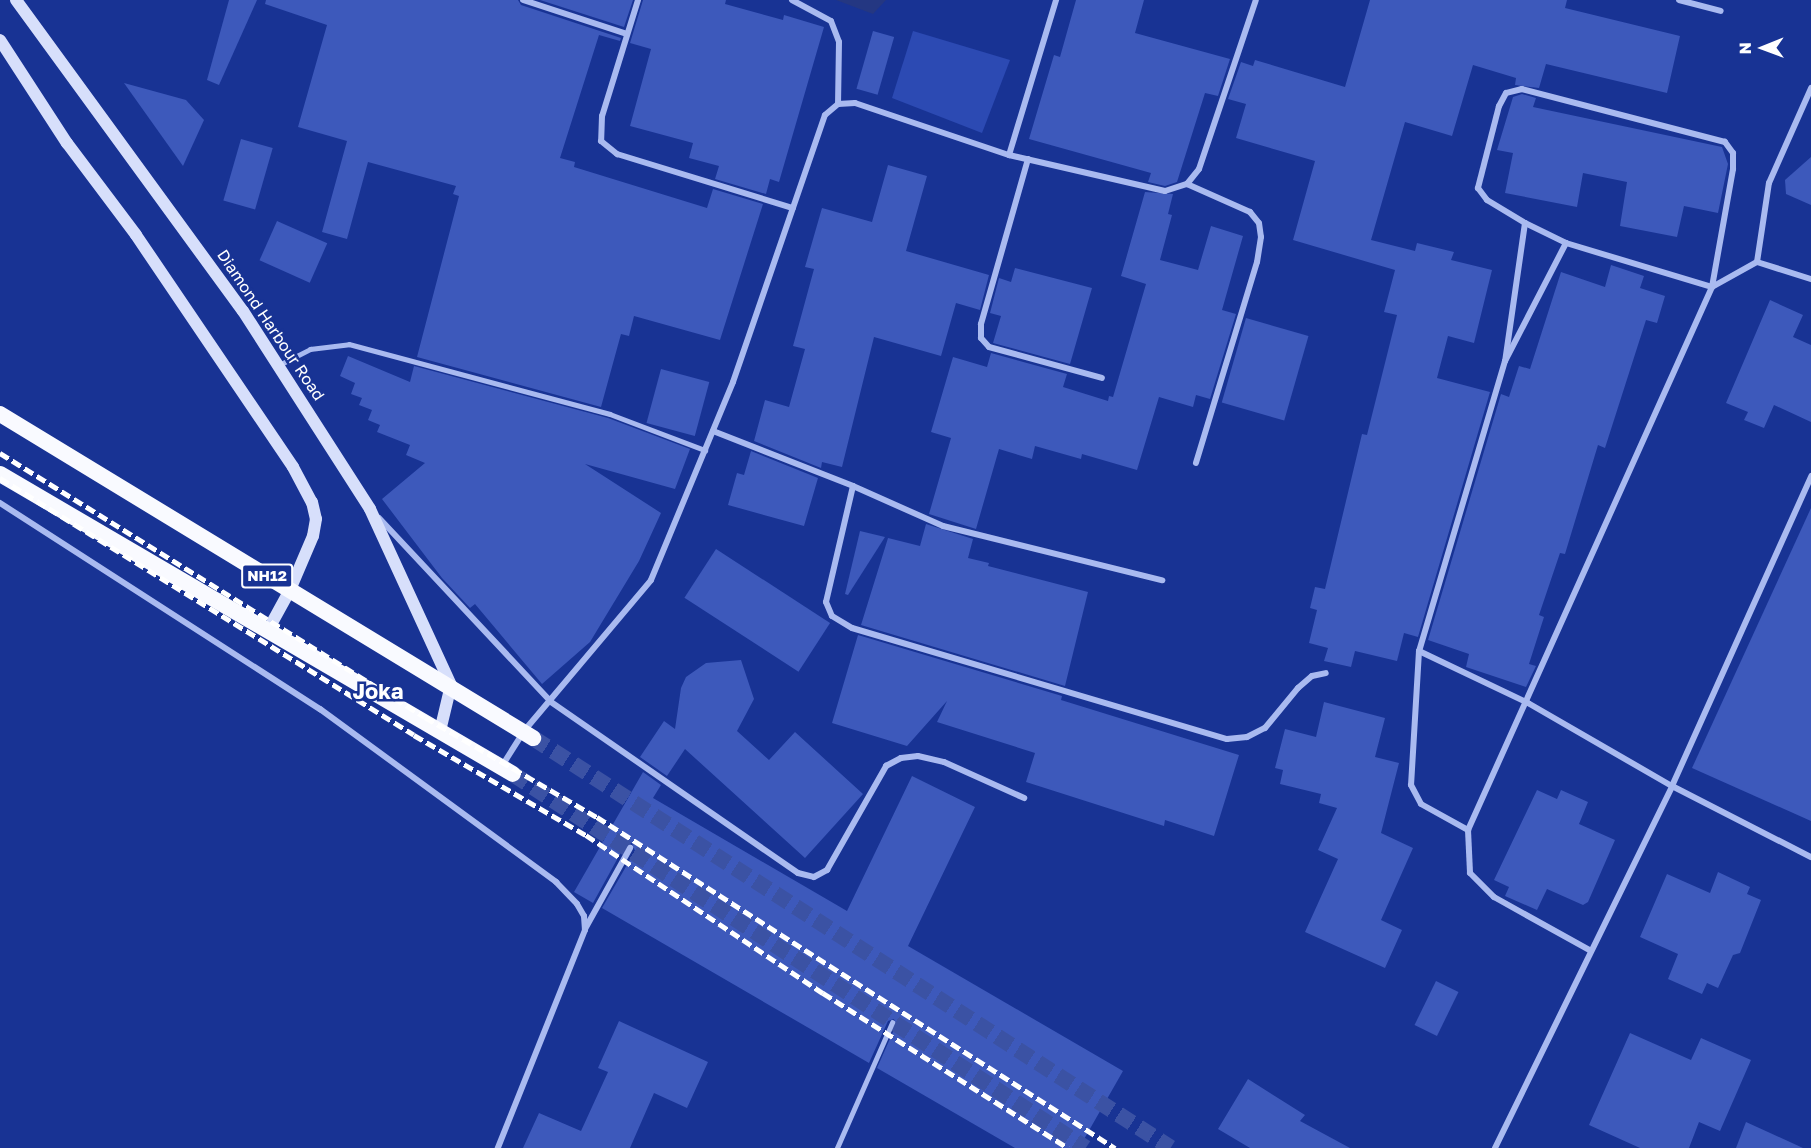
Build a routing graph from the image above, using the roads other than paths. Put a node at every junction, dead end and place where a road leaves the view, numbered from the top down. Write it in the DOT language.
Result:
graph roads {
  1 [pos="523,0"];
  2 [pos="638,0"];
  3 [pos="792,0"];
  4 [pos="1056,0"];
  5 [pos="1256,0"];
  6 [pos="1679,0"];
  7 [pos="20,5"];
  8 [pos="1721,11"];
  9 [pos="627,34"];
  10 [pos="0,40"];
  11 [pos="1811,88"];
  12 [pos="838,104"];
  13 [pos="1009,155"];
  14 [pos="1028,159"];
  15 [pos="1187,184"];
  16 [pos="793,208"];
  17 [pos="1525,223"];
  18 [pos="1566,243"];
  19 [pos="1757,262"];
  20 [pos="1811,279"];
  21 [pos="1712,287"];
  22 [pos="1505,361"];
  23 [pos="279,365"];
  24 [pos="1102,378"];
  25 [pos="0,414"];
  26 [pos="713,431"];
  27 [pos="705,450"];
  28 [pos="1196,463"];
  29 [pos="0,474"];
  30 [pos="1811,476"];
  31 [pos="853,486"];
  32 [pos="0,503"];
  33 [pos="370,509"];
  34 [pos="1162,580"];
  35 [pos="290,590"];
  36 [pos="268,630"];
  37 [pos="1419,651"];
  38 [pos="1326,673"];
  39 [pos="451,685"];
  40 [pos="551,702"];
  41 [pos="1528,703"];
  42 [pos="440,731"];
  43 [pos="528,734"];
  44 [pos="507,770"];
  45 [pos="1672,786"];
  46 [pos="1024,798"];
  47 [pos="1468,830"];
  48 [pos="630,848"];
  49 [pos="1811,857"];
  50 [pos="585,930"];
  51 [pos="1590,951"];
  52 [pos="892,1023"];
  53 [pos="498,1148"];
  54 [pos="837,1148"];
  55 [pos="1495,1148"];
  1 -- 9 [label="street"];
  2 -- 9 [label="street"];
  3 -- 12 [label="street"];
  4 -- 13 [label="street"];
  5 -- 15 [label="street"];
  6 -- 8 [label="street"];
  7 -- 23 [label="main road, Diamond Harbour Road"];
  9 -- 16 [label="street"];
  10 -- 35 [label="main road"];
  11 -- 19 [label="street"];
  12 -- 13 [label="street"];
  12 -- 16 [label="street"];
  13 -- 14 [label="street"];
  14 -- 15 [label="street"];
  14 -- 24 [label="street"];
  15 -- 28 [label="street"];
  16 -- 26 [label="street"];
  17 -- 18 [label="street"];
  17 -- 21 [label="street"];
  17 -- 22 [label="street"];
  18 -- 21 [label="street"];
  18 -- 22 [label="street"];
  19 -- 20 [label="street"];
  19 -- 21 [label="street"];
  21 -- 41 [label="street"];
  22 -- 37 [label="street"];
  23 -- 27 [label="lane"];
  23 -- 33 [label="main road, Diamond Harbour Road"];
  25 -- 35 [label="highway, NH12"];
  26 -- 27 [label="street"];
  26 -- 31 [label="street"];
  27 -- 40 [label="street"];
  29 -- 36 [label="highway, NH12"];
  30 -- 45 [label="street"];
  31 -- 34 [label="street"];
  31 -- 38 [label="street"];
  32 -- 50 [label="street"];
  33 -- 39 [label="main road, Diamond Harbour Road"];
  33 -- 40 [label="street"];
  35 -- 36 [label="main road"];
  35 -- 39 [label="highway, NH12"];
  36 -- 42 [label="highway, NH12"];
  37 -- 41 [label="street"];
  37 -- 47 [label="street"];
  39 -- 42 [label="main road"];
  39 -- 43 [label="highway, NH12"];
  40 -- 43 [label="street"];
  40 -- 46 [label="street"];
  41 -- 45 [label="street"];
  41 -- 47 [label="street"];
  42 -- 44 [label="highway, NH12"];
  43 -- 44 [label="street"];
  45 -- 49 [label="street"];
  45 -- 51 [label="street"];
  47 -- 51 [label="street"];
  48 -- 50 [label="street"];
  50 -- 53 [label="street"];
  51 -- 55 [label="street"];
  52 -- 54 [label="lane"];
}
